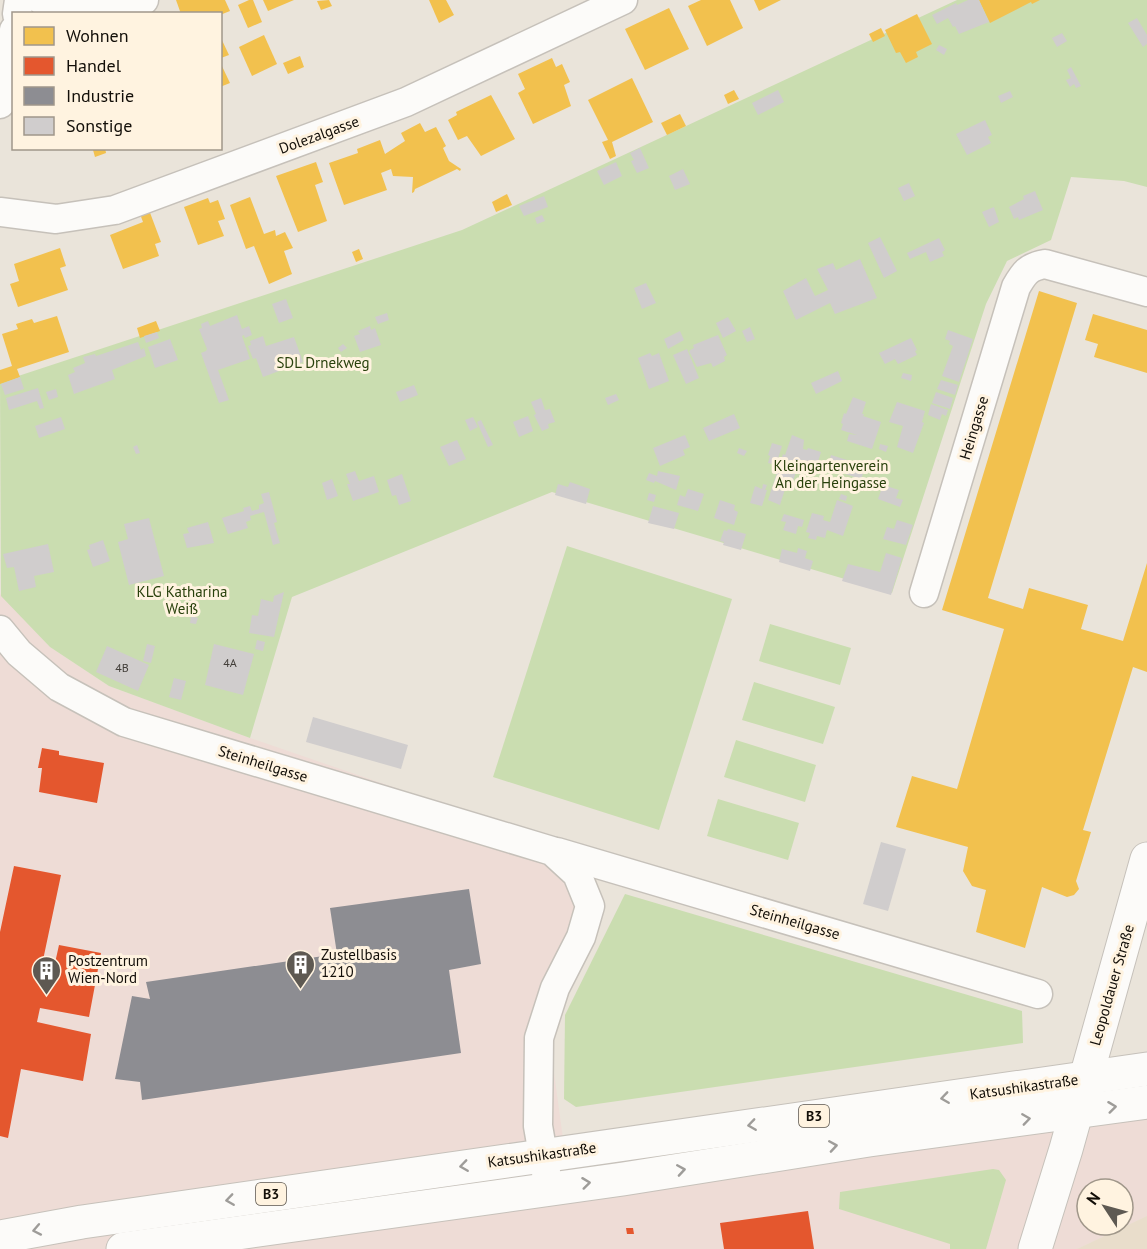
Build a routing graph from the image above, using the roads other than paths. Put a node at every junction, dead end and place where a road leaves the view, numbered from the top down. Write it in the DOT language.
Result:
graph roads {
  1 [pos="41,0"];
  2 [pos="144,0"];
  3 [pos="623,0"];
  4 [pos="12,41"];
  5 [pos="0,104"];
  6 [pos="0,212"];
  7 [pos="1147,292"];
  8 [pos="924,593"];
  9 [pos="0,630"];
  10 [pos="552,851"];
  11 [pos="1147,859"];
  12 [pos="1038,994"];
  13 [pos="1147,1069"];
  14 [pos="1086,1078"];
  15 [pos="1147,1102"];
  16 [pos="1076,1112"];
  17 [pos="543,1155"];
  18 [pos="549,1189"];
  19 [pos="0,1237"];
  20 [pos="123,1249"];
  21 [pos="1035,1249"];
  1 -- 2 [label="street"];
  3 -- 6 [label="street, Dolezalgasse"];
  4 -- 5 [label="street"];
  7 -- 8 [label="street, Heingasse"];
  9 -- 10 [label="street, Steinheilgasse"];
  10 -- 12 [label="street, Steinheilgasse"];
  10 -- 17 [label="street, Steinheilgasse"];
  11 -- 14 [label="main road, Leopoldauer Straße"];
  13 -- 14 [label="main road, B3"];
  14 -- 16 [label="main road, Leopoldauer Straße"];
  14 -- 17 [label="main road, Katsushikastraße / B3, one-way"];
  16 -- 15 [label="main road, B3, one-way"];
  18 -- 16 [label="main road, Katsushikastraße / B3, one-way"];
  16 -- 21 [label="main road, Leopoldauer Straße"];
  17 -- 18 [label="street, Steinheilgasse"];
  17 -- 19 [label="main road, Katsushikastraße / B3, one-way"];
  18 -- 20 [label="main road, Katsushikastraße / B3"];
}
